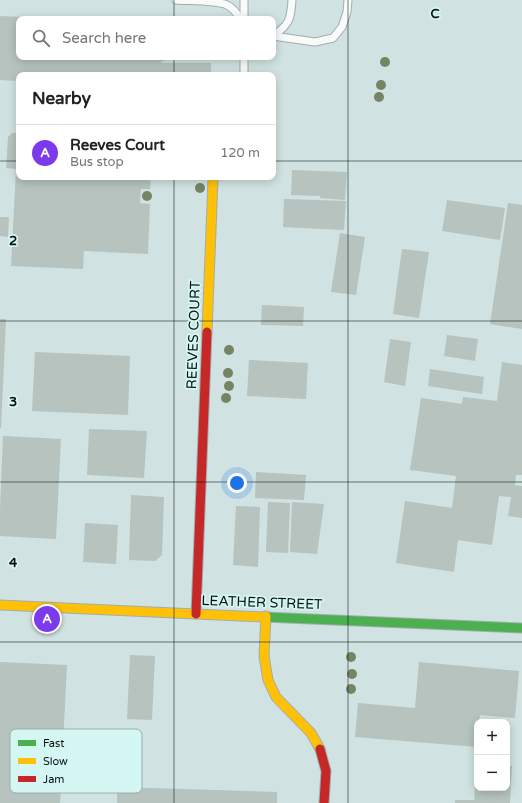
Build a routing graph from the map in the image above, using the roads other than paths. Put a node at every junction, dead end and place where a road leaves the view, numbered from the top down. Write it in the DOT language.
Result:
graph roads {
  1 [pos="176,0"];
  2 [pos="244,0"];
  3 [pos="292,0"];
  4 [pos="348,0"];
  5 [pos="238,16"];
  6 [pos="244,16"];
  7 [pos="276,34"];
  8 [pos="276,36"];
  9 [pos="244,60"];
  10 [pos="244,72"];
  11 [pos="213,180"];
  12 [pos="0,605"];
  13 [pos="196,614"];
  14 [pos="266,616"];
  15 [pos="522,628"];
  16 [pos="324,803"];
  1 -- 5 [label="lane"];
  2 -- 6 [label="lane"];
  3 -- 7 [label="lane"];
  4 -- 8 [label="lane"];
  9 -- 10 [label="lane"];
  11 -- 13 [label="street, REEVES COURT"];
  12 -- 13 [label="street, LEATHER STREET"];
  13 -- 14 [label="street, LEATHER STREET"];
  14 -- 15 [label="street, LEATHER STREET"];
  14 -- 16 [label="street"];
}
